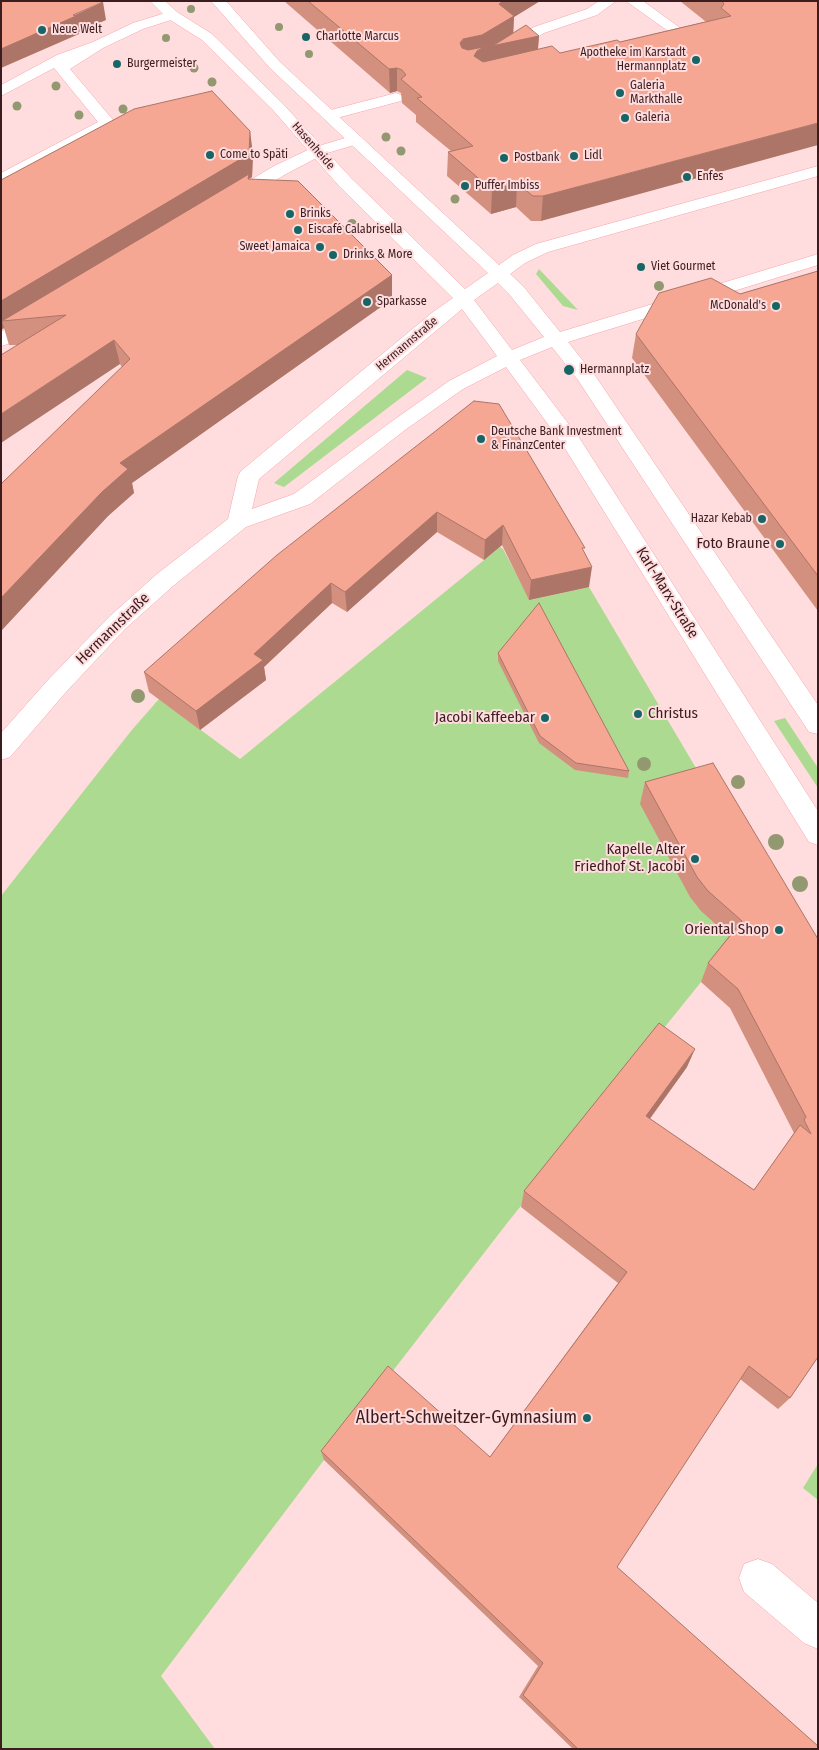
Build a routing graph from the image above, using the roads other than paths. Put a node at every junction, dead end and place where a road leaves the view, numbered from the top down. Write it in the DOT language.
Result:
graph roads {
  1 [pos="157,1"];
  2 [pos="218,1"];
  3 [pos="578,1"];
  4 [pos="610,1"];
  5 [pos="633,1"];
  6 [pos="172,15"];
  7 [pos="547,26"];
  8 [pos="695,29"];
  9 [pos="680,33"];
  10 [pos="662,37"];
  11 [pos="98,45"];
  12 [pos="495,58"];
  13 [pos="384,88"];
  14 [pos="1,91"];
  15 [pos="396,98"];
  16 [pos="316,104"];
  17 [pos="329,115"];
  18 [pos="356,140"];
  19 [pos="318,151"];
  20 [pos="818,171"];
  21 [pos="1,180"];
  22 [pos="216,209"];
  23 [pos="818,258"];
  24 [pos="498,272"];
  25 [pos="463,298"];
  26 [pos="50,310"];
  27 [pos="556,339"];
  28 [pos="1,340"];
  29 [pos="509,358"];
  30 [pos="238,522"];
  31 [pos="818,725"];
  32 [pos="1,750"];
  33 [pos="818,834"];
  34 [pos="758,1578"];
  35 [pos="818,1629"];
  1 -- 6 [label="main road, Hasenheide"];
  2 -- 16 [label="main road"];
  3 -- 7 [label="main road"];
  4 -- 7 [label="main road"];
  5 -- 9 [label="main road"];
  6 -- 11 [label="main road"];
  6 -- 19 [label="main road, Hasenheide"];
  7 -- 12 [label="main road"];
  8 -- 9 [label="main road"];
  9 -- 10 [label="main road"];
  11 -- 14 [label="main road"];
  11 -- 21 [label="main road"];
  13 -- 16 [label="main road"];
  15 -- 17 [label="main road"];
  16 -- 17 [label="main road"];
  17 -- 18 [label="main road"];
  18 -- 19 [label="main road"];
  18 -- 24 [label="main road"];
  19 -- 22 [label="main road"];
  19 -- 25 [label="main road, Hasenheide"];
  20 -- 24 [label="main road"];
  23 -- 27 [label="main road"];
  24 -- 25 [label="main road"];
  24 -- 27 [label="main road"];
  25 -- 29 [label="main road"];
  25 -- 30 [label="main road, Hermannstraße"];
  26 -- 28 [label="main road"];
  27 -- 29 [label="main road"];
  27 -- 31 [label="main road"];
  29 -- 30 [label="main road, Hermannstraße"];
  29 -- 33 [label="main road, Karl-Marx-Straße"];
  30 -- 32 [label="main road, Hermannstraße"];
  34 -- 35 [label="main road"];
}
